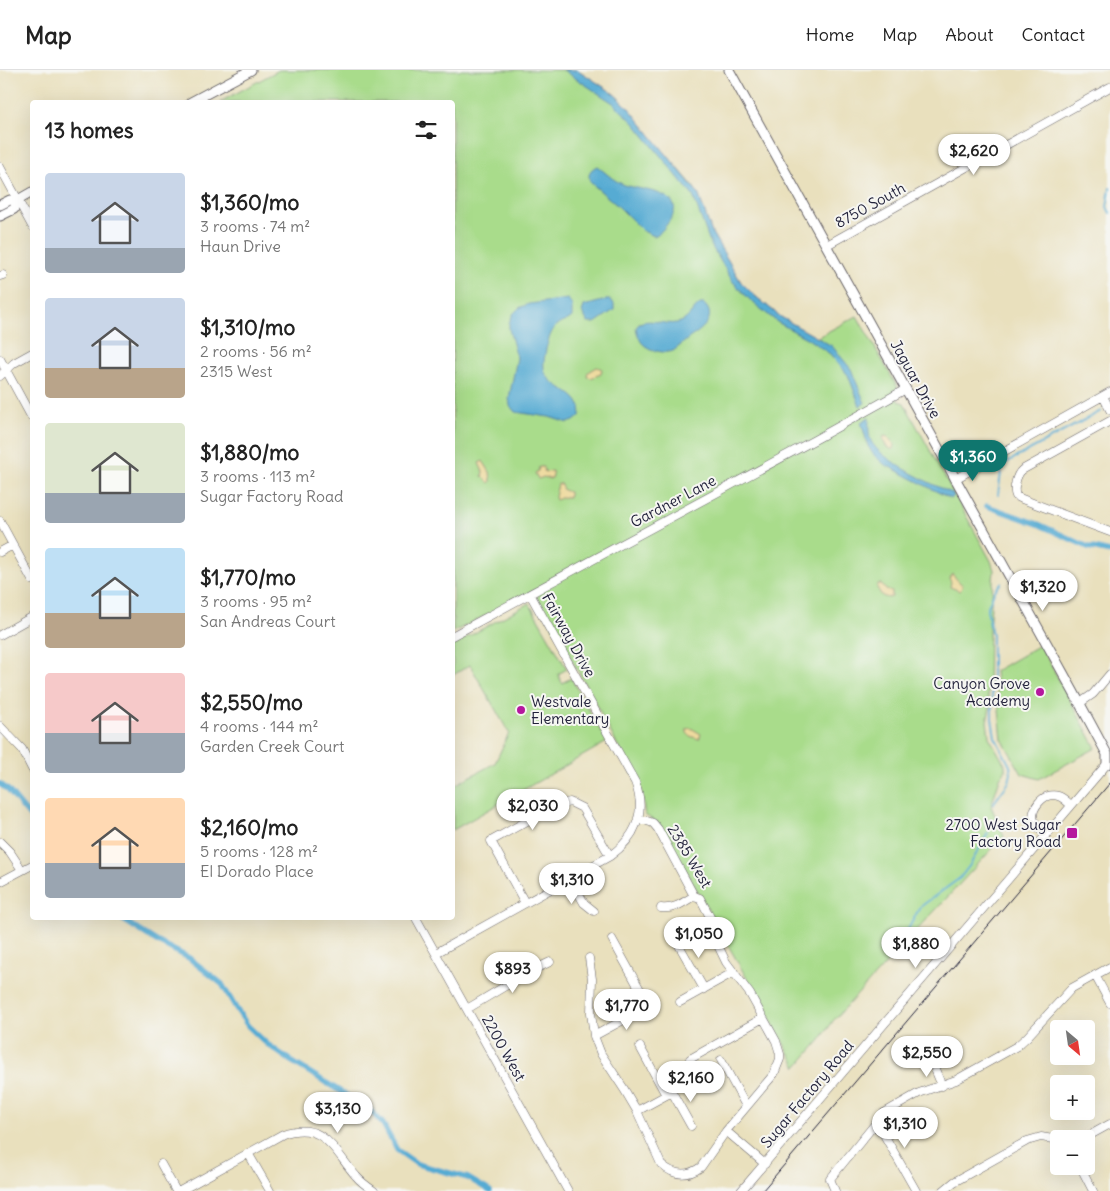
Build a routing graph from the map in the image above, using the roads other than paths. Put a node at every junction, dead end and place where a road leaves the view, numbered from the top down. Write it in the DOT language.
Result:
graph roads {
  1 [pos="251,70"];
  2 [pos="729,70"];
  3 [pos="1110,87"];
  4 [pos="195,100"];
  5 [pos="0,167"];
  6 [pos="30,193"];
  7 [pos="18,200"];
  8 [pos="0,205"];
  9 [pos="0,216"];
  10 [pos="30,222"];
  11 [pos="827,245"];
  12 [pos="30,354"];
  13 [pos="0,359"];
  14 [pos="3,373"];
  15 [pos="906,388"];
  16 [pos="1106,394"];
  17 [pos="1110,410"];
  18 [pos="30,415"];
  19 [pos="1110,421"];
  20 [pos="956,479"];
  21 [pos="0,521"];
  22 [pos="1110,532"];
  23 [pos="13,545"];
  24 [pos="0,552"];
  25 [pos="30,576"];
  26 [pos="530,594"];
  27 [pos="30,618"];
  28 [pos="455,634"];
  29 [pos="0,635"];
  30 [pos="1110,674"];
  31 [pos="1080,703"];
  32 [pos="0,726"];
  33 [pos="1093,728"];
  34 [pos="1110,750"];
  35 [pos="30,765"];
  36 [pos="1109,766"];
  37 [pos="1071,805"];
  38 [pos="638,818"];
  39 [pos="1046,834"];
  40 [pos="0,842"];
  41 [pos="610,856"];
  42 [pos="30,866"];
  43 [pos="22,870"];
  44 [pos="570,878"];
  45 [pos="0,882"];
  46 [pos="694,896"];
  47 [pos="525,903"];
  48 [pos="661,908"];
  49 [pos="594,911"];
  50 [pos="417,920"];
  51 [pos="612,939"];
  52 [pos="676,940"];
  53 [pos="436,953"];
  54 [pos="589,958"];
  55 [pos="550,962"];
  56 [pos="1110,967"];
  57 [pos="734,972"];
  58 [pos="1095,975"];
  59 [pos="704,989"];
  60 [pos="680,1002"];
  61 [pos="1110,1003"];
  62 [pos="467,1009"];
  63 [pos="763,1018"];
  64 [pos="594,1036"];
  65 [pos="640,1047"];
  66 [pos="690,1059"];
  67 [pos="720,1060"];
  68 [pos="932,1062"];
  69 [pos="942,1086"];
  70 [pos="669,1093"];
  71 [pos="746,1106"];
  72 [pos="637,1111"];
  73 [pos="1110,1124"];
  74 [pos="874,1125"];
  75 [pos="691,1126"];
  76 [pos="726,1131"];
  77 [pos="1095,1132"];
  78 [pos="1050,1138"];
  79 [pos="248,1153"];
  80 [pos="160,1164"];
  81 [pos="765,1164"];
  82 [pos="1085,1175"];
  83 [pos="176,1191"];
  84 [pos="180,1191"];
  85 [pos="270,1191"];
  86 [pos="373,1191"];
  87 [pos="568,1191"];
  88 [pos="741,1191"];
  89 [pos="835,1191"];
  90 [pos="916,1191"];
  91 [pos="943,1191"];
  92 [pos="1094,1191"];
  1 -- 4 [label="main road"];
  2 -- 11 [label="main road, Jaguar Drive"];
  3 -- 11 [label="street, 8750 South"];
  5 -- 7 [label="street"];
  6 -- 7 [label="main road"];
  7 -- 8 [label="main road"];
  7 -- 9 [label="main road"];
  7 -- 10 [label="street"];
  11 -- 15 [label="main road, Jaguar Drive"];
  12 -- 14 [label="street"];
  13 -- 14 [label="street"];
  14 -- 18 [label="street"];
  15 -- 20 [label="main road, Jaguar Drive"];
  15 -- 26 [label="street, Gardner Lane"];
  16 -- 17 [label="street"];
  16 -- 20 [label="street"];
  19 -- 22 [label="street"];
  20 -- 31 [label="main road, Jaguar Drive"];
  21 -- 23 [label="street"];
  23 -- 24 [label="street"];
  23 -- 25 [label="street"];
  26 -- 28 [label="street, Gardner Lane"];
  26 -- 38 [label="street, Fairway Drive"];
  27 -- 29 [label="street"];
  30 -- 31 [label="street"];
  31 -- 33 [label="main road, Jaguar Drive"];
  32 -- 35 [label="street"];
  33 -- 34 [label="main road, Jaguar Drive"];
  33 -- 36 [label="main road"];
  36 -- 37 [label="street, Sugar Factory Road"];
  37 -- 39 [label="street, Sugar Factory Road"];
  37 -- 39 [label="street"];
  38 -- 41 [label="street, Fairway Drive"];
  38 -- 46 [label="street, 2385 West"];
  39 -- 81 [label="street, Sugar Factory Road"];
  40 -- 43 [label="street"];
  41 -- 44 [label="street, Fairway Drive"];
  41 -- 47 [label="street"];
  42 -- 43 [label="street"];
  43 -- 45 [label="street"];
  44 -- 47 [label="street, Fairway Drive"];
  44 -- 49 [label="street"];
  46 -- 48 [label="street"];
  46 -- 57 [label="street, 2385 West"];
  47 -- 53 [label="street, Fairway Drive"];
  50 -- 53 [label="street, 2200 West"];
  51 -- 64 [label="street"];
  52 -- 59 [label="street"];
  53 -- 62 [label="street, 2200 West"];
  54 -- 64 [label="street, 2385 West"];
  55 -- 62 [label="street"];
  56 -- 58 [label="street"];
  57 -- 59 [label="street"];
  57 -- 63 [label="street, 2385 West"];
  58 -- 61 [label="street"];
  58 -- 69 [label="street"];
  59 -- 60 [label="street"];
  62 -- 87 [label="street, 2200 West"];
  63 -- 66 [label="street"];
  63 -- 71 [label="street, 2385 West"];
  64 -- 72 [label="street, 2385 West"];
  65 -- 70 [label="street"];
  67 -- 71 [label="street"];
  68 -- 69 [label="street"];
  69 -- 74 [label="street"];
  70 -- 72 [label="street"];
  70 -- 75 [label="street"];
  71 -- 76 [label="street, 2385 West"];
  72 -- 76 [label="street, 2385 West"];
  73 -- 77 [label="street"];
  74 -- 89 [label="street"];
  74 -- 90 [label="street"];
  76 -- 81 [label="street"];
  78 -- 91 [label="street"];
  79 -- 84 [label="street"];
  79 -- 85 [label="street"];
  79 -- 86 [label="street"];
  80 -- 83 [label="street"];
  81 -- 88 [label="street, Sugar Factory Road"];
  82 -- 92 [label="street"];
}
